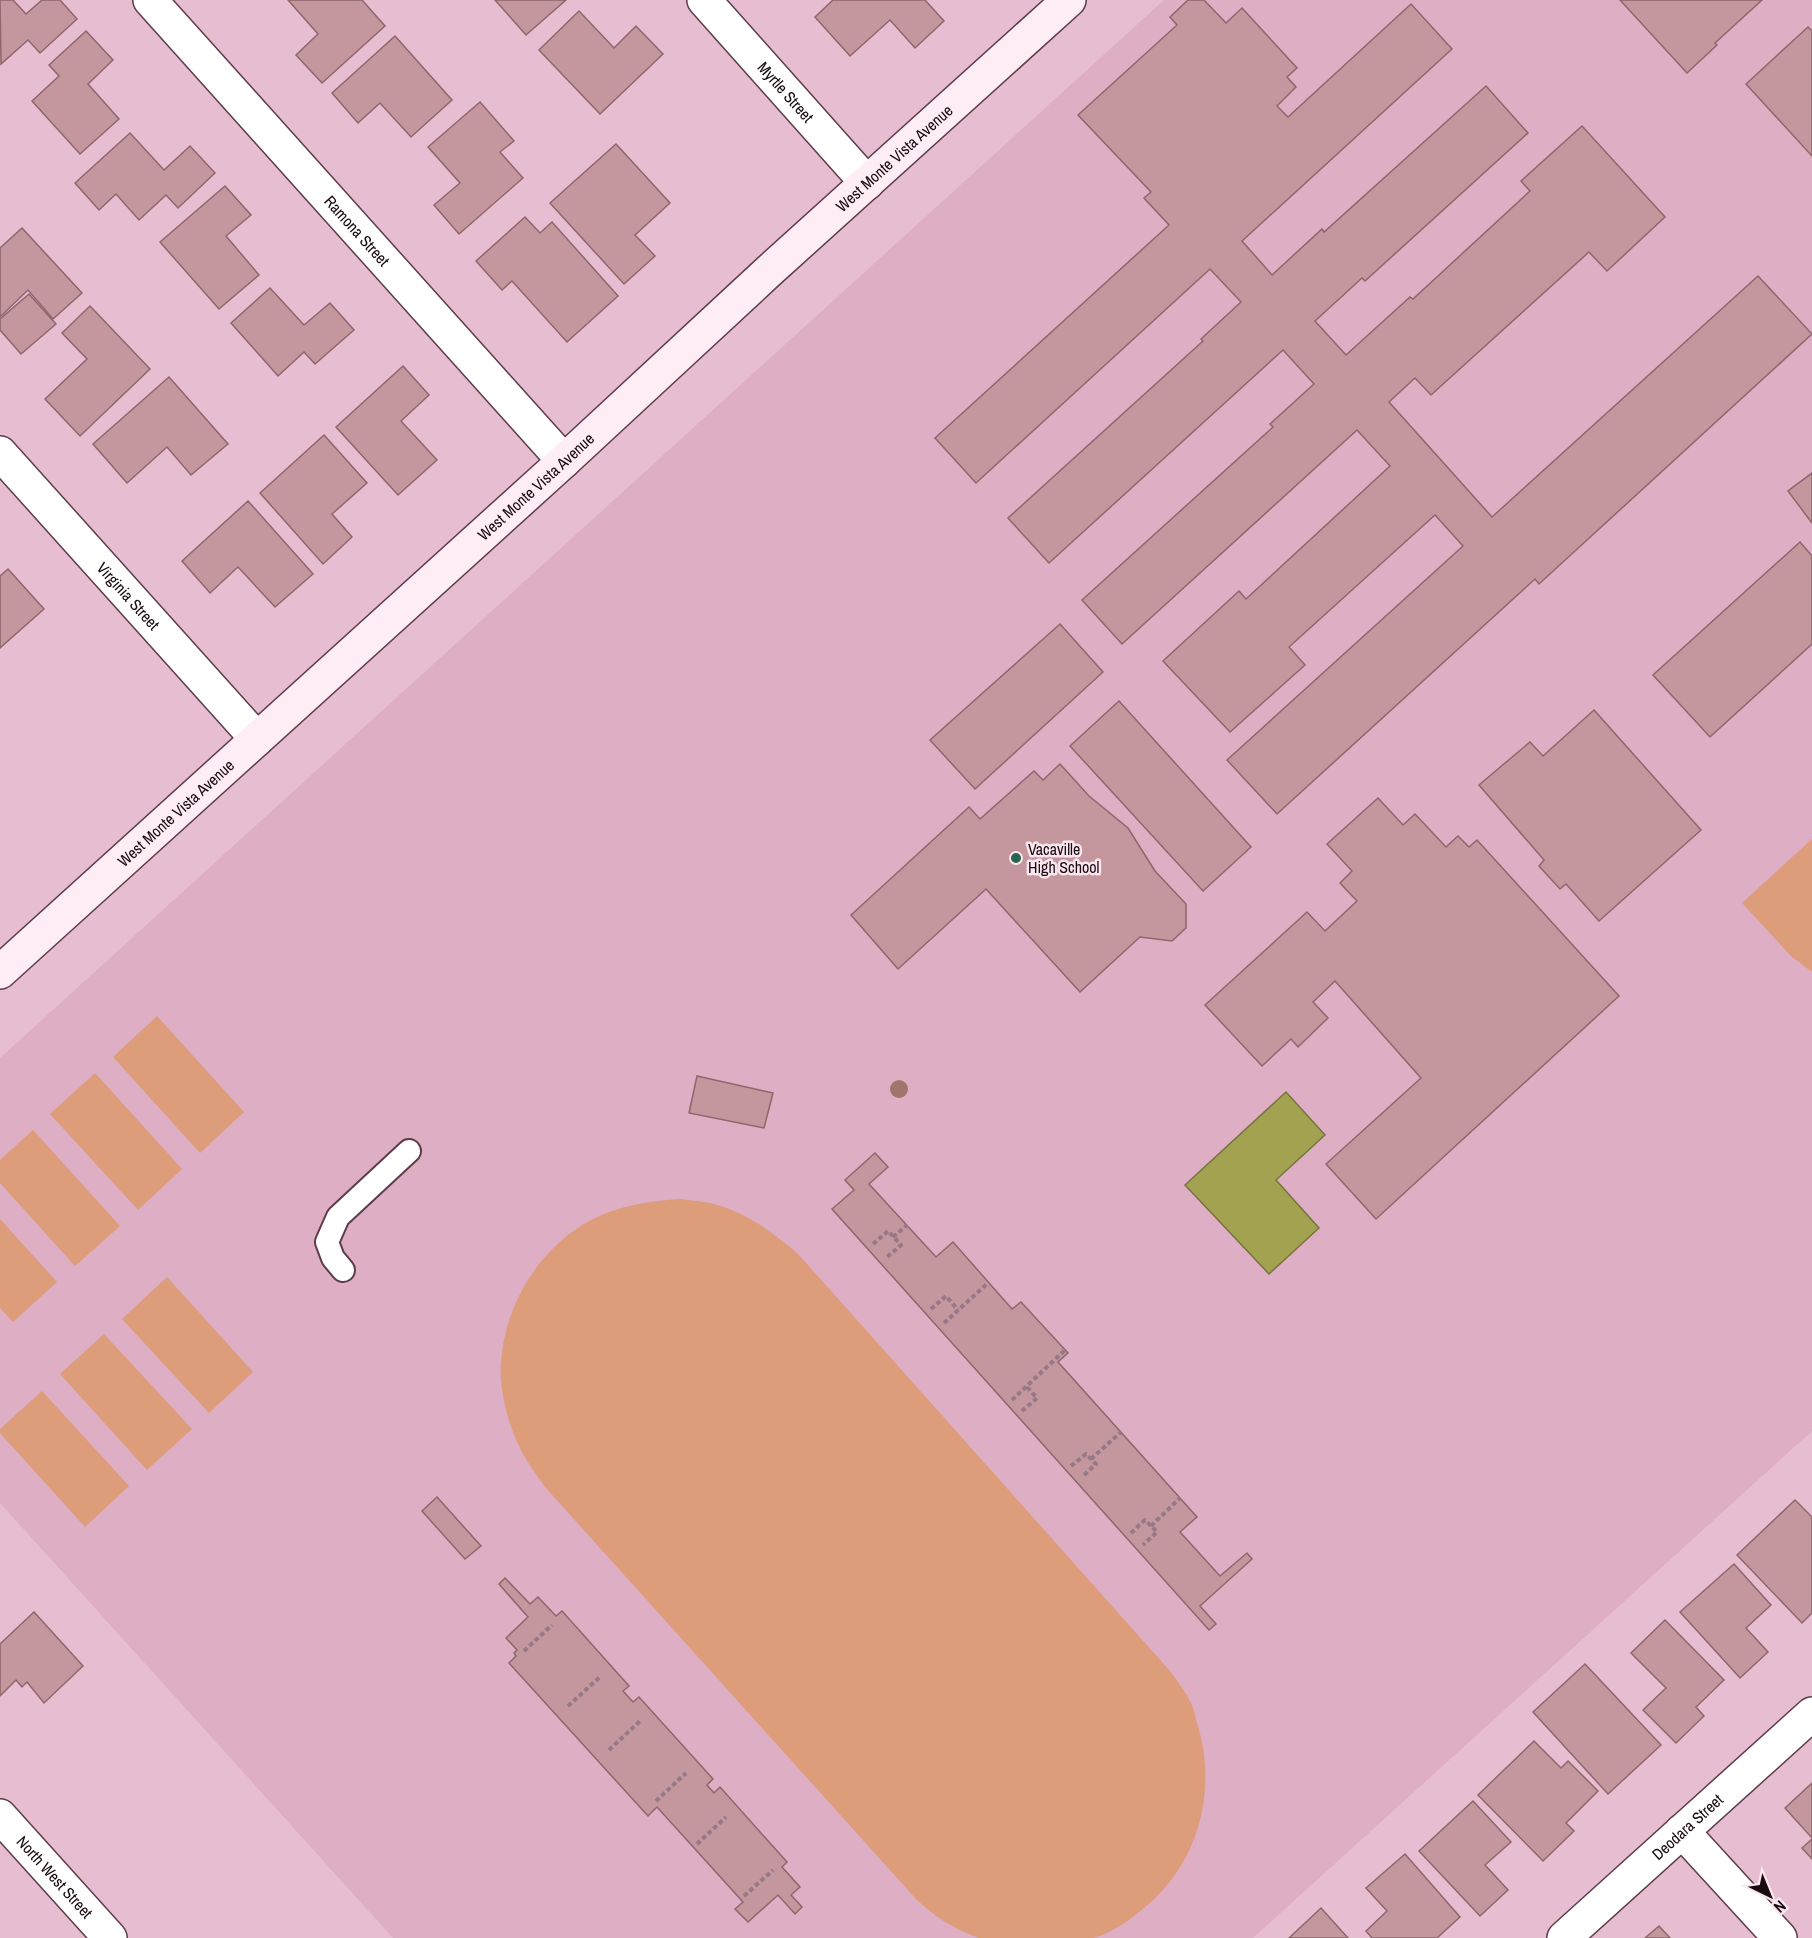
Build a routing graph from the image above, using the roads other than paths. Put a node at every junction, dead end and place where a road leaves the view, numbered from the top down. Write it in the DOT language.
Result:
graph roads {
  1 [pos="150,0"];
  2 [pos="704,0"];
  3 [pos="1069,0"];
  4 [pos="867,183"];
  5 [pos="0,453"];
  6 [pos="564,461"];
  7 [pos="257,739"];
  8 [pos="0,972"];
  9 [pos="409,1151"];
  10 [pos="344,1270"];
  11 [pos="1812,1714"];
  12 [pos="0,1816"];
  13 [pos="1682,1831"];
  14 [pos="111,1938"];
  15 [pos="1564,1938"];
  16 [pos="1780,1938"];
  1 -- 6 [label="street, Ramona Street"];
  2 -- 4 [label="street, Myrtle Street"];
  3 -- 4 [label="street, West Monte Vista Avenue"];
  4 -- 6 [label="street, West Monte Vista Avenue"];
  5 -- 7 [label="street, Virginia Street"];
  6 -- 7 [label="street, West Monte Vista Avenue"];
  7 -- 8 [label="street, West Monte Vista Avenue"];
  9 -- 10 [label="lane"];
  11 -- 13 [label="street, Deodara Street"];
  12 -- 14 [label="street, North West Street"];
  13 -- 15 [label="street, Deodara Street"];
  13 -- 16 [label="street"];
}
